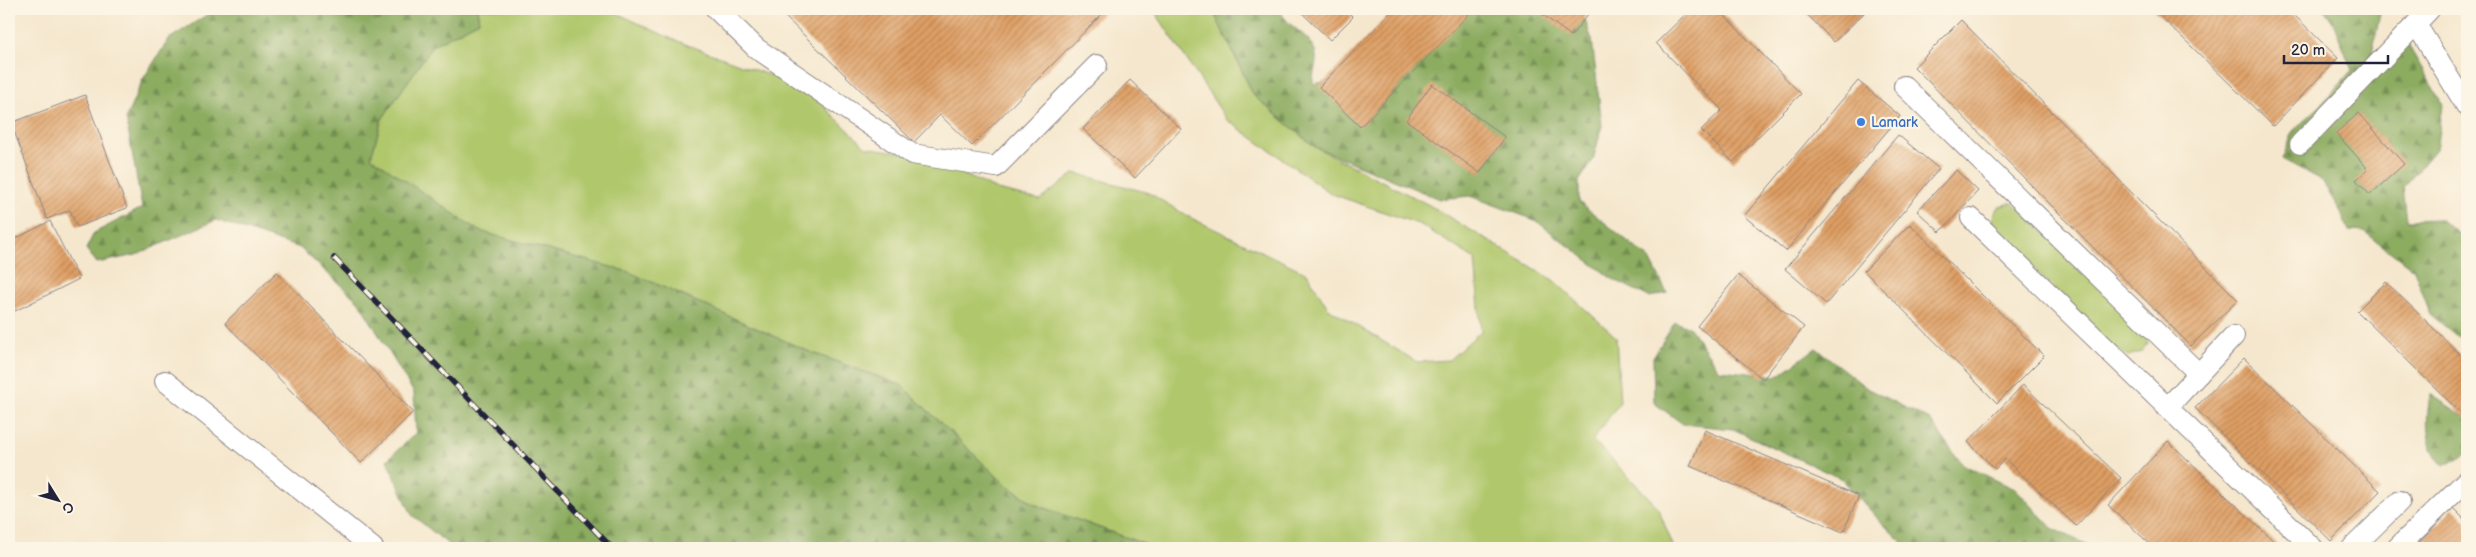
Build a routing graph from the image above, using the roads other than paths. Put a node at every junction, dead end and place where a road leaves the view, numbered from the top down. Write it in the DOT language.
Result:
graph roads {
  1 [pos="716,9"];
  2 [pos="2430,9"];
  3 [pos="2416,24"];
  4 [pos="1097,65"];
  5 [pos="1904,86"];
  6 [pos="2467,106"];
  7 [pos="2300,144"];
  8 [pos="1971,218"];
  9 [pos="2234,336"];
  10 [pos="2198,374"];
  11 [pos="165,381"];
  12 [pos="2167,408"];
  13 [pos="2467,480"];
  14 [pos="2400,501"];
  15 [pos="373,548"];
  16 [pos="2313,548"];
  17 [pos="2352,548"];
  18 [pos="2397,548"];
  1 -- 4 [label="lane"];
  2 -- 3 [label="lane"];
  3 -- 6 [label="lane"];
  3 -- 7 [label="lane"];
  5 -- 10 [label="lane"];
  8 -- 12 [label="lane"];
  9 -- 10 [label="lane"];
  10 -- 12 [label="lane"];
  11 -- 15 [label="lane"];
  12 -- 16 [label="lane"];
  13 -- 18 [label="lane"];
  14 -- 17 [label="lane"];
}
